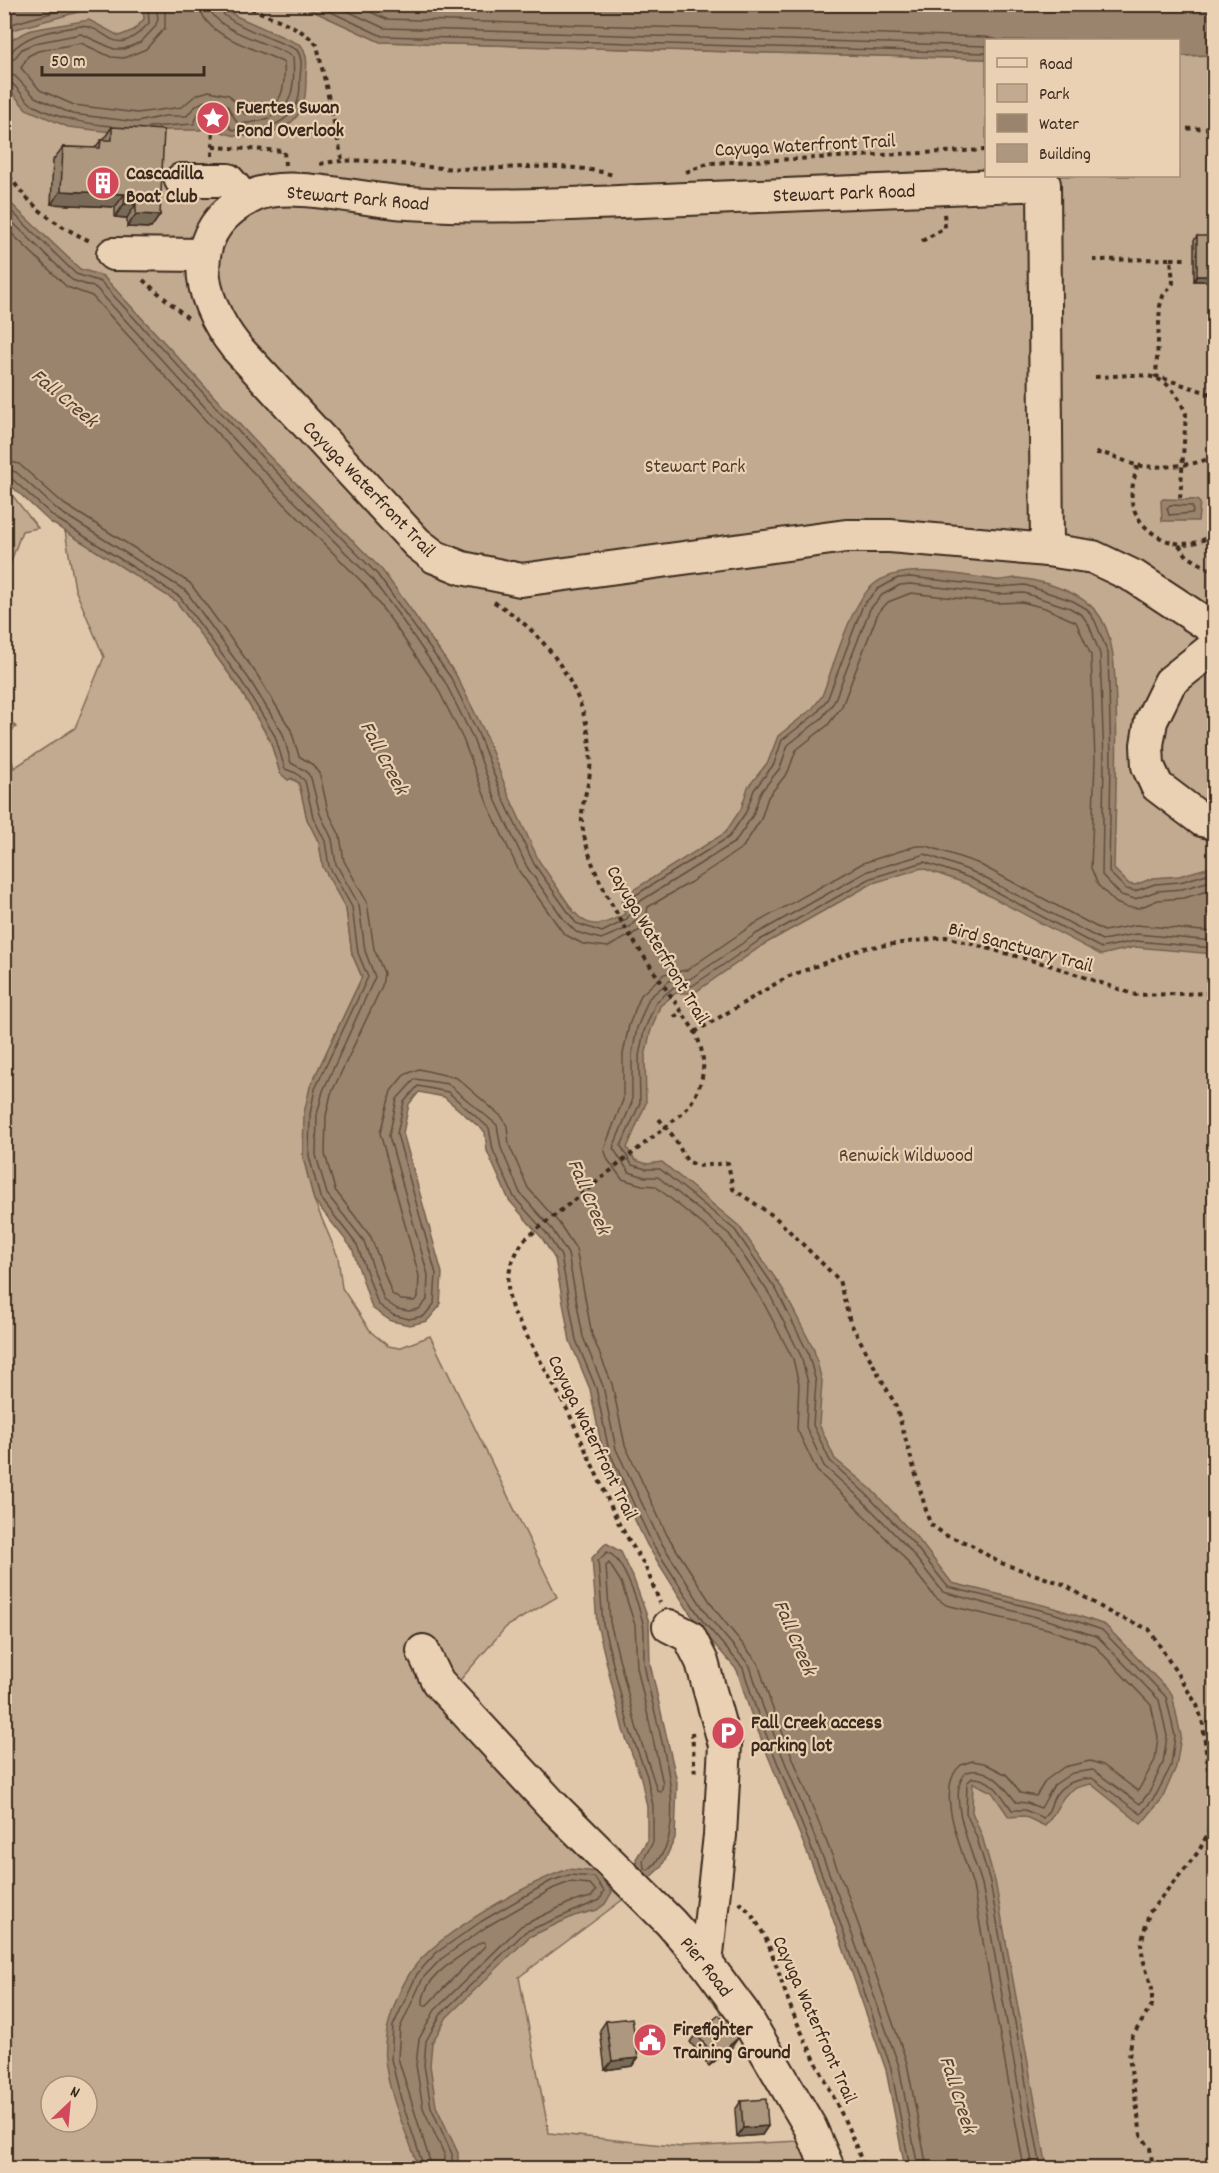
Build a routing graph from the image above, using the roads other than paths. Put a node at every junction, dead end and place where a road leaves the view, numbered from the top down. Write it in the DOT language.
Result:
graph roads {
  1 [pos="196,180"];
  2 [pos="245,200"];
  3 [pos="113,254"];
  4 [pos="204,255"];
  5 [pos="1047,550"];
  6 [pos="1215,629"];
  7 [pos="1215,647"];
  8 [pos="1215,822"];
  9 [pos="669,1626"];
  10 [pos="423,1651"];
  11 [pos="706,1963"];
  12 [pos="828,2169"];
  1 -- 2 [label="street"];
  2 -- 4 [label="street, Stewart Park Road"];
  2 -- 5 [label="street, Stewart Park Road"];
  3 -- 4 [label="street"];
  4 -- 5 [label="street, Stewart Park Road"];
  5 -- 6 [label="street, Stewart Park Road"];
  7 -- 8 [label="street"];
  9 -- 11 [label="street"];
  10 -- 11 [label="street, Pier Road"];
  11 -- 12 [label="street, Pier Road"];
}
